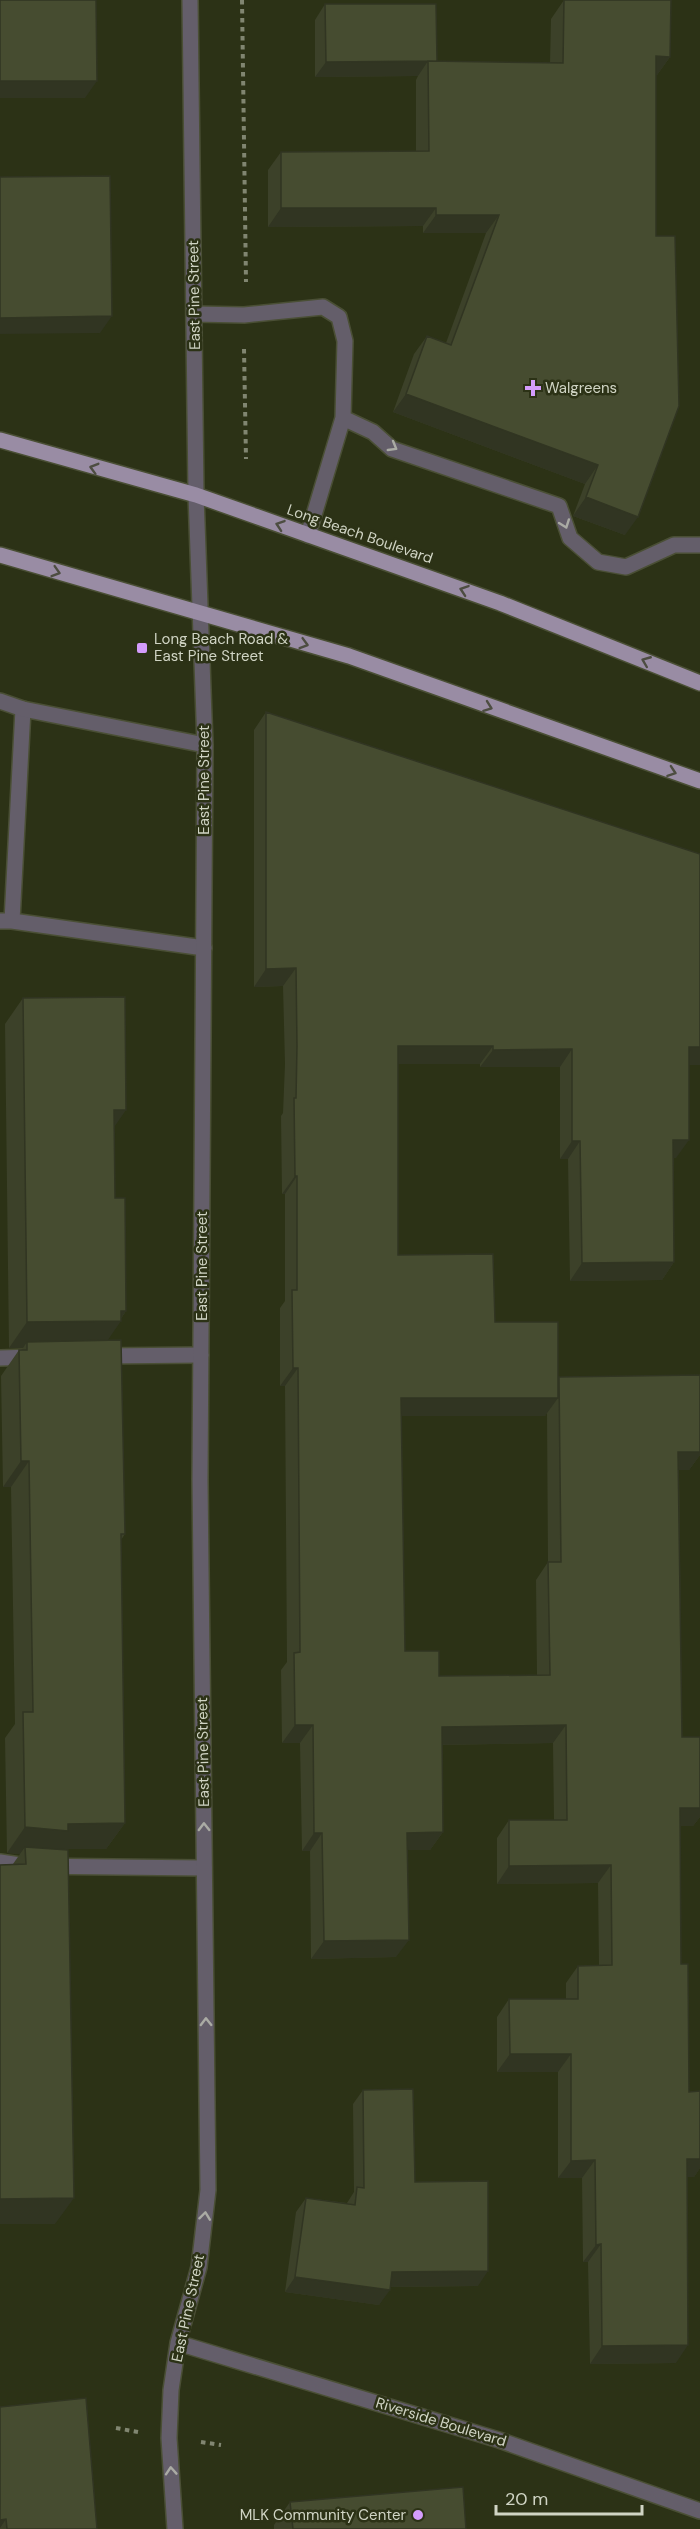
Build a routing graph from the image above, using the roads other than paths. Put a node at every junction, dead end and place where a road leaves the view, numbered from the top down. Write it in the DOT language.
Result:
graph roads {
  1 [pos="190,0"];
  2 [pos="194,314"];
  3 [pos="343,418"];
  4 [pos="0,440"];
  5 [pos="196,495"];
  6 [pos="308,535"];
  7 [pos="700,545"];
  8 [pos="0,555"];
  9 [pos="200,614"];
  10 [pos="700,683"];
  11 [pos="0,701"];
  12 [pos="23,709"];
  13 [pos="205,745"];
  14 [pos="700,781"];
  15 [pos="6,921"];
  16 [pos="204,948"];
  17 [pos="201,1355"];
  18 [pos="90,1356"];
  19 [pos="45,1357"];
  20 [pos="0,1358"];
  21 [pos="0,1862"];
  22 [pos="204,1868"];
  23 [pos="178,2343"];
  24 [pos="700,2511"];
  25 [pos="175,2529"];
  1 -- 2 [label="street, East Pine Street"];
  2 -- 3 [label="street"];
  2 -- 5 [label="street, East Pine Street"];
  3 -- 6 [label="street"];
  3 -- 7 [label="street, one-way"];
  5 -- 4 [label="main road, Long Beach Boulevard, one-way"];
  6 -- 5 [label="main road, Long Beach Boulevard, one-way"];
  5 -- 9 [label="street, East Pine Street"];
  10 -- 6 [label="main road, Long Beach Boulevard, one-way"];
  8 -- 9 [label="main road, one-way"];
  9 -- 13 [label="street, East Pine Street"];
  9 -- 14 [label="main road, one-way"];
  11 -- 12 [label="street"];
  12 -- 13 [label="street"];
  12 -- 15 [label="street"];
  13 -- 16 [label="street, East Pine Street"];
  15 -- 16 [label="street"];
  16 -- 17 [label="street, East Pine Street"];
  17 -- 18 [label="street"];
  22 -- 17 [label="street, East Pine Street, one-way"];
  19 -- 20 [label="street"];
  21 -- 22 [label="street"];
  23 -- 22 [label="street, East Pine Street, one-way"];
  23 -- 24 [label="street, Riverside Boulevard"];
  25 -- 23 [label="street, East Pine Street, one-way"];
}
